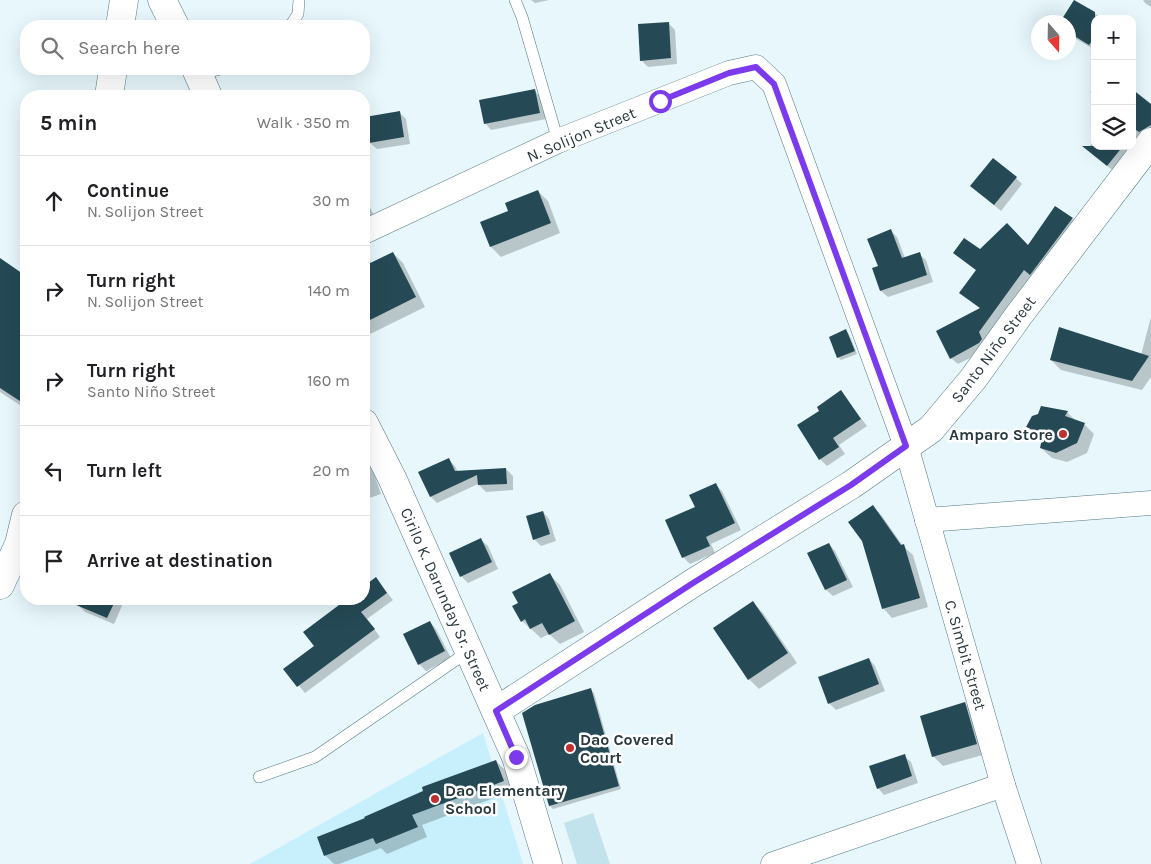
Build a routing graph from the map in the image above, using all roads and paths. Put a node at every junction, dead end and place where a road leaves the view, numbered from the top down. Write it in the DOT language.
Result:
graph roads {
  1 [pos="124,0"];
  2 [pos="162,0"];
  3 [pos="299,0"];
  4 [pos="515,0"];
  5 [pos="121,20"];
  6 [pos="172,20"];
  7 [pos="294,20"];
  8 [pos="112,75"];
  9 [pos="110,90"];
  10 [pos="558,141"];
  11 [pos="1151,142"];
  12 [pos="370,229"];
  13 [pos="370,435"];
  14 [pos="906,446"];
  15 [pos="1151,503"];
  16 [pos="927,520"];
  17 [pos="20,540"];
  18 [pos="0,585"];
  19 [pos="469,651"];
  20 [pos="496,711"];
  21 [pos="259,777"];
  22 [pos="1004,785"];
  23 [pos="548,864"];
  24 [pos="773,864"];
  25 [pos="1029,864"];
  1 -- 5 [label="main road"];
  2 -- 6 [label="main road"];
  3 -- 7 [label="lane"];
  4 -- 10 [label="lane"];
  8 -- 9 [label="main road"];
  10 -- 12 [label="street, N. Solijon Street"];
  10 -- 14 [label="street, N. Solijon Street"];
  11 -- 14 [label="main road, Santo Niño Street"];
  13 -- 19 [label="main road, Cirilo K. Darunday Sr. Street"];
  14 -- 16 [label="street, C. Simbit Street"];
  14 -- 20 [label="main road, Santo Niño Street"];
  15 -- 16 [label="street"];
  16 -- 22 [label="street, C. Simbit Street"];
  17 -- 18 [label="main road"];
  19 -- 20 [label="main road, Cirilo K. Darunday Sr. Street"];
  19 -- 21 [label="lane"];
  20 -- 23 [label="main road, Cirilo K. Darunday Sr. Street"];
  22 -- 24 [label="street"];
  22 -- 25 [label="street, C. Simbit Street"];
}
